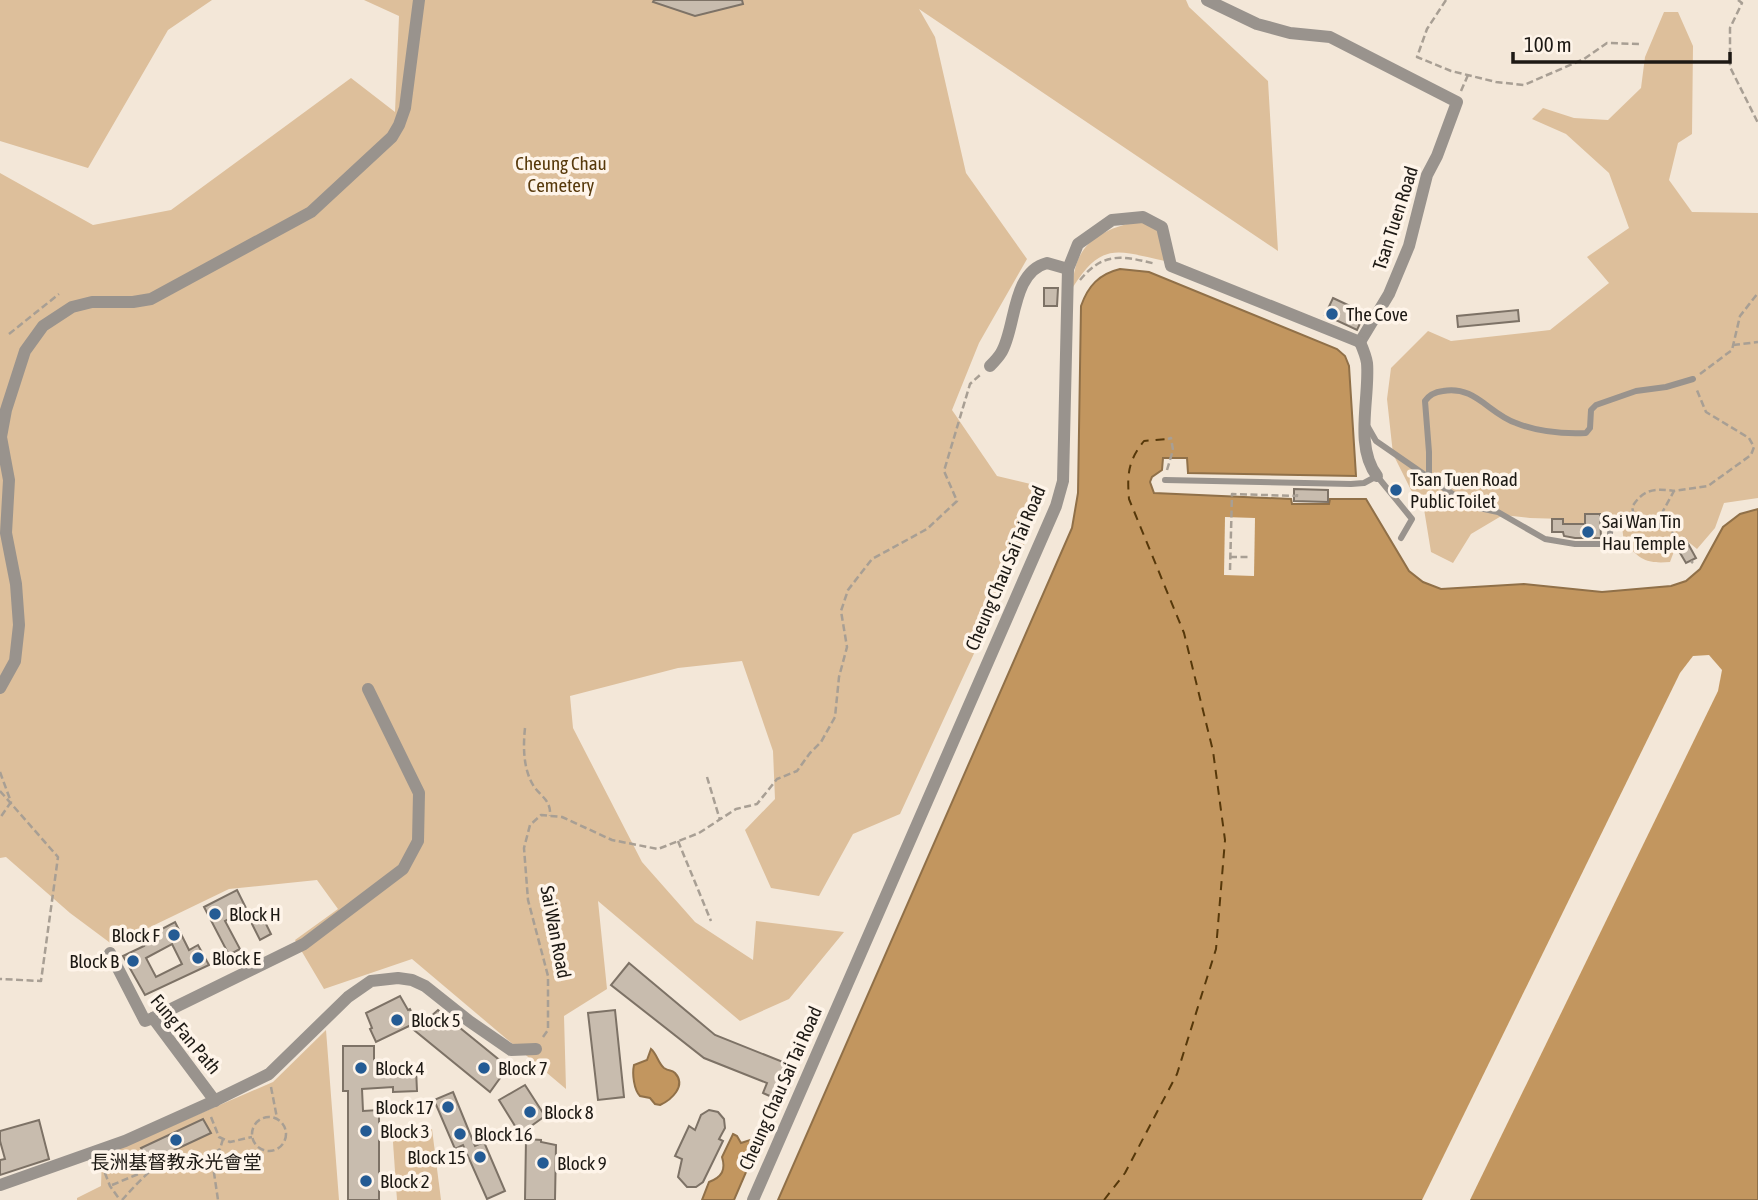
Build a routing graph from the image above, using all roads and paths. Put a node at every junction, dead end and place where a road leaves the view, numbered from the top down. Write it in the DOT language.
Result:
graph roads {
  1 [pos="419,0"];
  2 [pos="1207,0"];
  3 [pos="1446,0"];
  4 [pos="1738,0"];
  5 [pos="1639,44"];
  6 [pos="1758,123"];
  7 [pos="1171,266"];
  8 [pos="1068,270"];
  9 [pos="59,293"];
  10 [pos="1758,293"];
  11 [pos="1751,299"];
  12 [pos="1067,300"];
  13 [pos="1758,302"];
  14 [pos="9,334"];
  15 [pos="1757,341"];
  16 [pos="1360,342"];
  17 [pos="1733,345"];
  18 [pos="990,366"];
  19 [pos="1693,379"];
  20 [pos="1364,419"];
  21 [pos="1168,439"];
  22 [pos="1377,476"];
  23 [pos="1429,479"];
  24 [pos="1165,480"];
  25 [pos="1298,483"];
  26 [pos="1674,491"];
  27 [pos="1634,513"];
  28 [pos="1664,526"];
  29 [pos="1676,535"];
  30 [pos="1401,538"];
  31 [pos="1681,543"];
  32 [pos="1230,557"];
  33 [pos="1251,557"];
  34 [pos="1230,570"];
  35 [pos="0,688"];
  36 [pos="368,689"];
  37 [pos="525,728"];
  38 [pos="0,772"];
  39 [pos="707,776"];
  40 [pos="0,791"];
  41 [pos="11,802"];
  42 [pos="550,816"];
  43 [pos="0,818"];
  44 [pos="720,820"];
  45 [pos="678,841"];
  46 [pos="711,921"];
  47 [pos="110,953"];
  48 [pos="0,979"];
  49 [pos="153,1018"];
  50 [pos="536,1049"];
  51 [pos="268,1074"];
  52 [pos="211,1103"];
  53 [pos="278,1119"];
  54 [pos="252,1137"];
  55 [pos="223,1139"];
  56 [pos="97,1152"];
  57 [pos="205,1160"];
  58 [pos="151,1169"];
  59 [pos="0,1185"];
  60 [pos="110,1186"];
  61 [pos="121,1200"];
  62 [pos="218,1200"];
  63 [pos="753,1200"];
  1 -- 35 [label="street"];
  2 -- 16 [label="street, Tsan Tuen Road"];
  3 -- 5 [label="path"];
  4 -- 6 [label="path"];
  7 -- 8 [label="street, Cheung Chau Sai Tai Road"];
  7 -- 12 [label="path"];
  7 -- 16 [label="street"];
  8 -- 12 [label="street, Cheung Chau Sai Tai Road"];
  8 -- 18 [label="street"];
  9 -- 14 [label="path"];
  10 -- 11 [label="path"];
  11 -- 13 [label="path"];
  11 -- 17 [label="path"];
  12 -- 63 [label="street, Cheung Chau Sai Tai Road"];
  15 -- 17 [label="path"];
  16 -- 20 [label="street"];
  17 -- 19 [label="path"];
  18 -- 44 [label="path"];
  19 -- 23 [label="lane"];
  19 -- 26 [label="path"];
  20 -- 22 [label="street"];
  20 -- 23 [label="lane"];
  21 -- 24 [label="path"];
  22 -- 25 [label="lane"];
  22 -- 30 [label="lane"];
  23 -- 28 [label="lane"];
  24 -- 25 [label="lane"];
  25 -- 32 [label="path"];
  26 -- 27 [label="path"];
  26 -- 28 [label="path"];
  29 -- 31 [label="path"];
  32 -- 33 [label="path"];
  32 -- 34 [label="path"];
  36 -- 49 [label="street"];
  37 -- 42 [label="path"];
  38 -- 41 [label="path"];
  39 -- 44 [label="path"];
  40 -- 41 [label="path"];
  41 -- 43 [label="path"];
  41 -- 48 [label="path"];
  42 -- 45 [label="path"];
  42 -- 50 [label="path, Sai Wan Road"];
  44 -- 45 [label="path"];
  45 -- 46 [label="path"];
  47 -- 49 [label="street, Fung Fan Path"];
  49 -- 52 [label="street, Fung Fan Path"];
  50 -- 51 [label="street"];
  51 -- 52 [label="street"];
  51 -- 53 [label="path"];
  52 -- 55 [label="path"];
  52 -- 56 [label="street"];
  53 -- 54 [label="path"];
  53 -- 54 [label="path"];
  54 -- 55 [label="path"];
  55 -- 57 [label="path"];
  56 -- 59 [label="street"];
  56 -- 60 [label="path"];
  57 -- 58 [label="path"];
  57 -- 62 [label="path"];
  58 -- 60 [label="path"];
  58 -- 61 [label="path"];
  60 -- 61 [label="path"];
}
